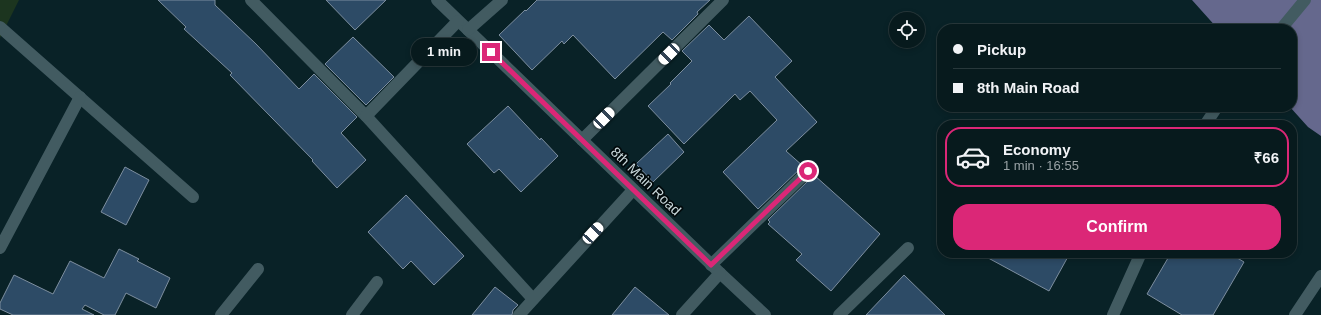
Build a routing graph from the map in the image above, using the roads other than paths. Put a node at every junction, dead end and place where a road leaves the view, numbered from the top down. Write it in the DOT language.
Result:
graph roads {
  1 [pos="251,0"];
  2 [pos="437,0"];
  3 [pos="502,0"];
  4 [pos="723,0"];
  5 [pos="1305,0"];
  6 [pos="458,21"];
  7 [pos="1285,24"];
  8 [pos="0,28"];
  9 [pos="468,30"];
  10 [pos="80,97"];
  11 [pos="366,116"];
  12 [pos="582,140"];
  13 [pos="808,171"];
  14 [pos="633,190"];
  15 [pos="193,197"];
  16 [pos="0,248"];
  17 [pos="908,248"];
  18 [pos="1139,258"];
  19 [pos="711,265"];
  20 [pos="258,269"];
  21 [pos="720,274"];
  22 [pos="1321,276"];
  23 [pos="377,282"];
  24 [pos="533,299"];
  25 [pos="221,315"];
  26 [pos="352,315"];
  27 [pos="519,315"];
  28 [pos="682,315"];
  29 [pos="765,315"];
  30 [pos="838,315"];
  31 [pos="1114,315"];
  32 [pos="1295,315"];
  1 -- 11 [label="street"];
  2 -- 6 [label="street, 8th Main Road"];
  3 -- 9 [label="street"];
  4 -- 12 [label="street"];
  5 -- 7 [label="street"];
  6 -- 9 [label="street, 8th Main Road"];
  6 -- 11 [label="street"];
  8 -- 10 [label="street"];
  9 -- 12 [label="street, 8th Main Road"];
  10 -- 15 [label="street"];
  10 -- 16 [label="street"];
  11 -- 24 [label="street"];
  12 -- 14 [label="street, 8th Main Road"];
  13 -- 19 [label="street"];
  14 -- 19 [label="street, 8th Main Road"];
  14 -- 24 [label="street"];
  17 -- 30 [label="street"];
  18 -- 31 [label="street"];
  19 -- 21 [label="street, 8th Main Road"];
  20 -- 25 [label="street"];
  21 -- 28 [label="street"];
  21 -- 29 [label="street, 8th Main Road"];
  22 -- 32 [label="street"];
  23 -- 26 [label="street"];
  24 -- 27 [label="street"];
}
